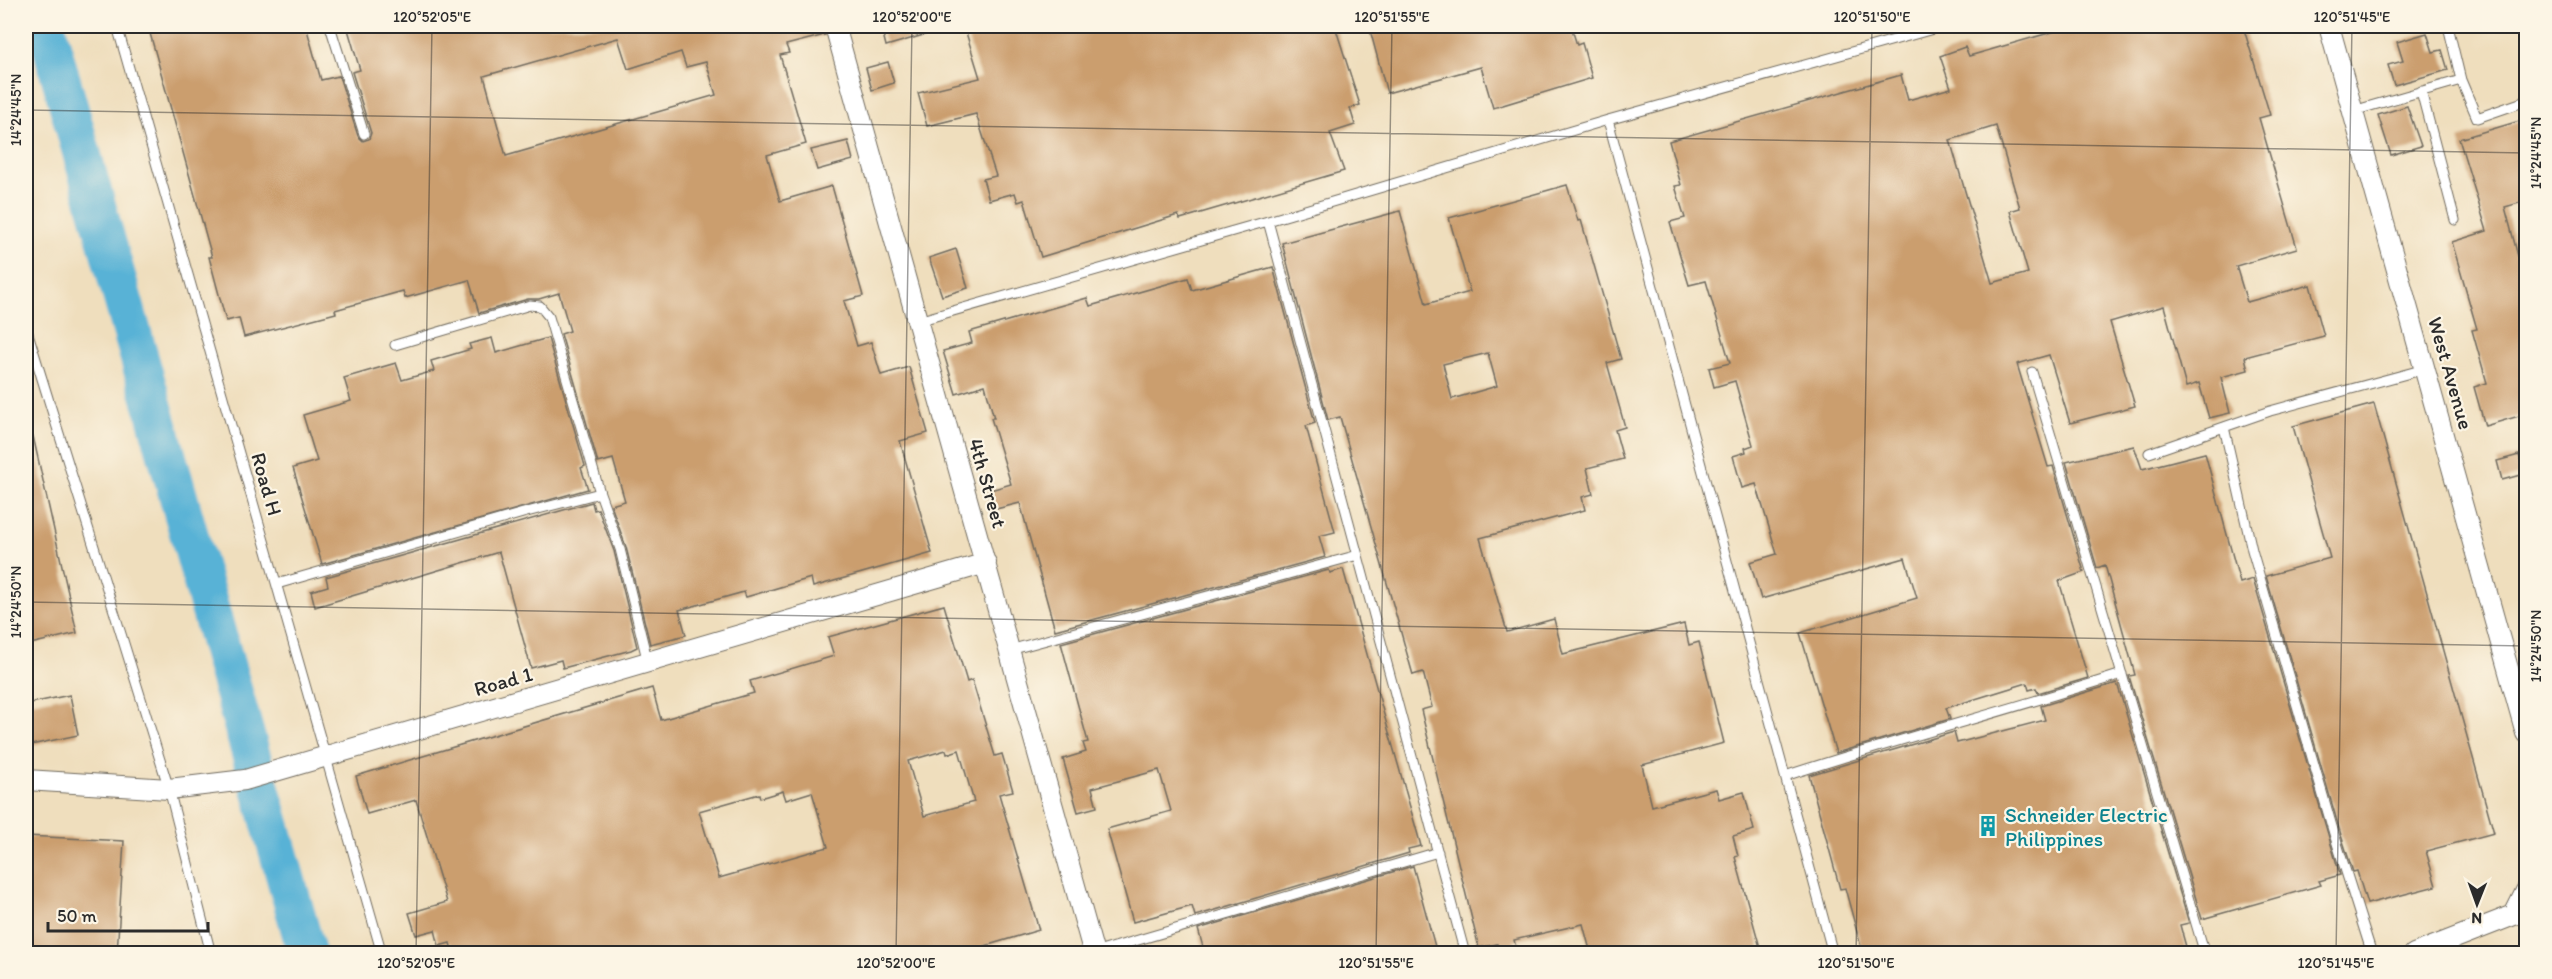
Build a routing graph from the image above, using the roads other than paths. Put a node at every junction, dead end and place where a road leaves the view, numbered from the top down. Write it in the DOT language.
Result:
graph roads {
  1 [pos="117,26"];
  2 [pos="330,26"];
  3 [pos="835,26"];
  4 [pos="1902,26"];
  5 [pos="1944,26"];
  6 [pos="2329,26"];
  7 [pos="2448,26"];
  8 [pos="1906,37"];
  9 [pos="2461,80"];
  10 [pos="2421,91"];
  11 [pos="2526,101"];
  12 [pos="2353,111"];
  13 [pos="1608,120"];
  14 [pos="364,134"];
  15 [pos="2455,220"];
  16 [pos="1268,221"];
  17 [pos="918,321"];
  18 [pos="26,327"];
  19 [pos="395,345"];
  20 [pos="30,361"];
  21 [pos="2425,369"];
  22 [pos="2032,372"];
  23 [pos="2224,427"];
  24 [pos="2149,453"];
  25 [pos="600,493"];
  26 [pos="1358,555"];
  27 [pos="986,563"];
  28 [pos="277,585"];
  29 [pos="1010,650"];
  30 [pos="648,663"];
  31 [pos="2122,674"];
  32 [pos="2526,733"];
  33 [pos="327,758"];
  34 [pos="1785,776"];
  35 [pos="26,780"];
  36 [pos="169,789"];
  37 [pos="1438,852"];
  38 [pos="2526,891"];
  39 [pos="2520,913"];
  40 [pos="1094,953"];
  41 [pos="212,954"];
  42 [pos="382,954"];
  43 [pos="1465,954"];
  44 [pos="1833,954"];
  45 [pos="2205,954"];
  46 [pos="2372,954"];
  47 [pos="2414,954"];
  1 -- 28 [label="lane, Road H"];
  2 -- 14 [label="lane"];
  3 -- 17 [label="street, 4th Street"];
  4 -- 8 [label="lane"];
  5 -- 8 [label="lane"];
  6 -- 12 [label="street, West Avenue"];
  7 -- 9 [label="lane"];
  8 -- 13 [label="lane"];
  9 -- 10 [label="lane"];
  9 -- 11 [label="lane"];
  10 -- 12 [label="lane"];
  10 -- 15 [label="lane"];
  12 -- 21 [label="street, West Avenue"];
  13 -- 16 [label="lane"];
  13 -- 34 [label="lane"];
  16 -- 17 [label="lane"];
  16 -- 26 [label="lane"];
  17 -- 27 [label="street, 4th Street"];
  18 -- 20 [label="lane"];
  19 -- 25 [label="lane"];
  20 -- 36 [label="lane"];
  21 -- 23 [label="lane"];
  21 -- 32 [label="street, West Avenue"];
  22 -- 31 [label="lane"];
  23 -- 24 [label="lane"];
  23 -- 46 [label="lane"];
  25 -- 28 [label="lane"];
  25 -- 30 [label="lane"];
  26 -- 29 [label="lane"];
  26 -- 37 [label="lane"];
  27 -- 29 [label="street, 4th Street"];
  27 -- 30 [label="street, Road 1"];
  28 -- 33 [label="lane, Road H"];
  29 -- 40 [label="street, 4th Street"];
  30 -- 33 [label="street, Road 1"];
  31 -- 34 [label="lane"];
  31 -- 45 [label="lane"];
  33 -- 36 [label="street, Road 1"];
  33 -- 42 [label="lane, Road H"];
  34 -- 44 [label="lane"];
  35 -- 36 [label="street, Road 1"];
  36 -- 41 [label="lane"];
  37 -- 40 [label="lane"];
  37 -- 43 [label="lane"];
  38 -- 39 [label="street"];
  39 -- 47 [label="street"];
}
